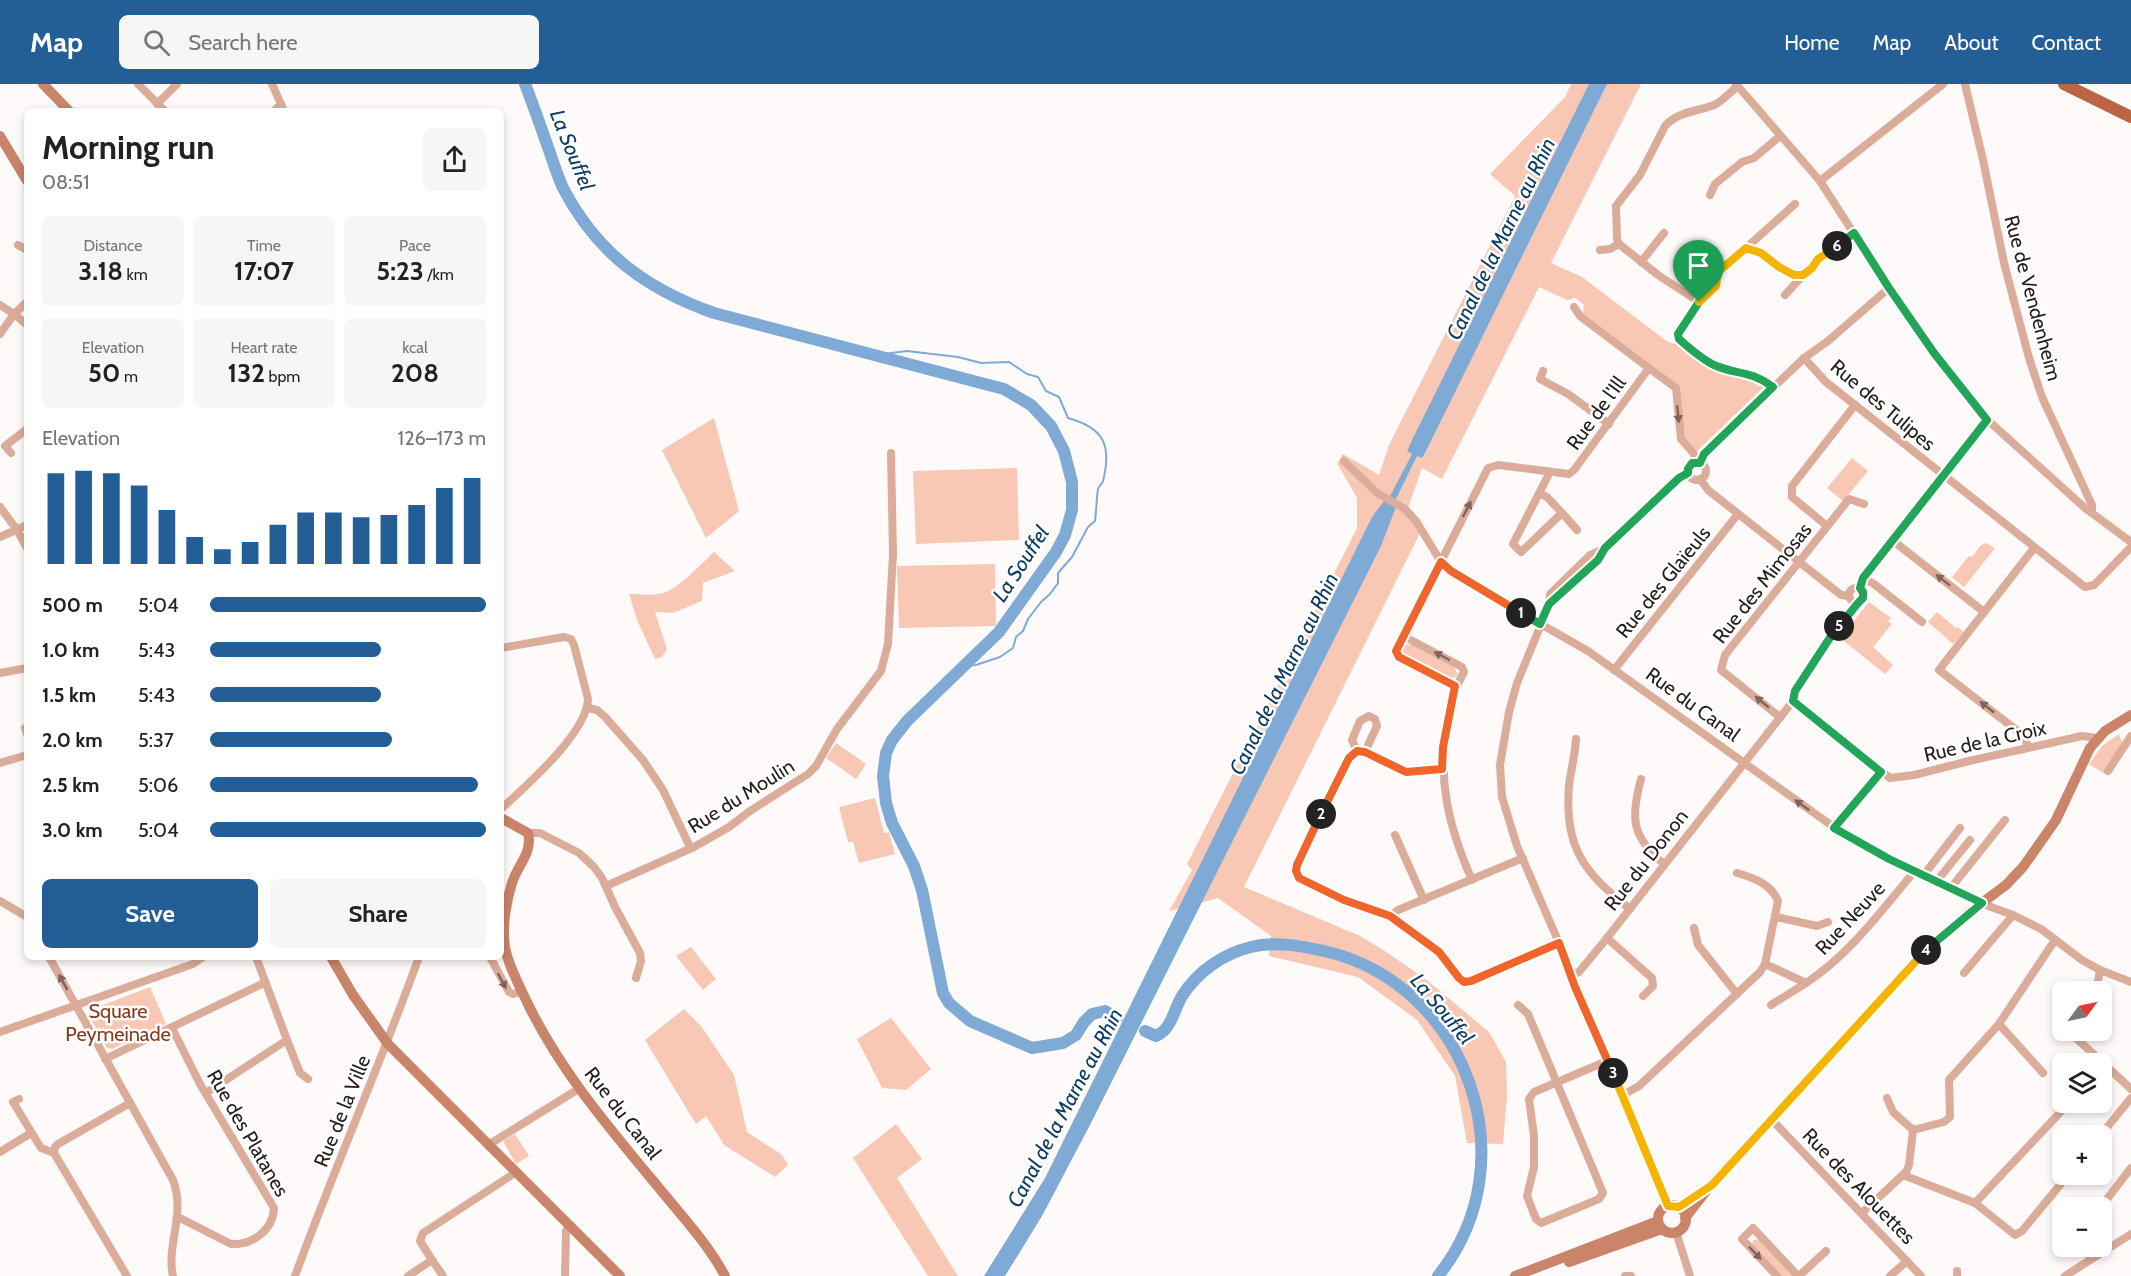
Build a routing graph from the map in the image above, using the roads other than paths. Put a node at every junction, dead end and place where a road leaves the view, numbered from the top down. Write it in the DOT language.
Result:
graph roads {
  1 [pos="43,84"];
  2 [pos="138,84"];
  3 [pos="177,84"];
  4 [pos="272,84"];
  5 [pos="1942,84"];
  6 [pos="1965,84"];
  7 [pos="2064,84"];
  8 [pos="1737,85"];
  9 [pos="157,104"];
  10 [pos="282,107"];
  11 [pos="66,108"];
  12 [pos="162,108"];
  13 [pos="2131,117"];
  14 [pos="1780,136"];
  15 [pos="1,140"];
  16 [pos="24,176"];
  17 [pos="1820,182"];
  18 [pos="1710,195"];
  19 [pos="1795,204"];
  20 [pos="1664,233"];
  21 [pos="1854,233"];
  22 [pos="1619,244"];
  23 [pos="18,245"];
  24 [pos="24,248"];
  25 [pos="1746,248"];
  26 [pos="1600,250"];
  27 [pos="1641,262"];
  28 [pos="1803,275"];
  29 [pos="1889,288"];
  30 [pos="1785,295"];
  31 [pos="1699,302"];
  32 [pos="0,305"];
  33 [pos="24,305"];
  34 [pos="1574,308"];
  35 [pos="15,314"];
  36 [pos="24,322"];
  37 [pos="0,334"];
  38 [pos="1804,358"];
  39 [pos="1649,368"];
  40 [pos="1543,371"];
  41 [pos="1773,387"];
  42 [pos="1855,405"];
  43 [pos="1987,420"];
  44 [pos="1609,424"];
  45 [pos="24,431"];
  46 [pos="11,453"];
  47 [pos="891,453"];
  48 [pos="1344,461"];
  49 [pos="1698,462"];
  50 [pos="1550,472"];
  51 [pos="1688,473"];
  52 [pos="1942,476"];
  53 [pos="1700,479"];
  54 [pos="1539,493"];
  55 [pos="1864,504"];
  56 [pos="0,507"];
  57 [pos="1562,513"];
  58 [pos="2092,513"];
  59 [pos="1738,514"];
  60 [pos="24,526"];
  61 [pos="1827,526"];
  62 [pos="17,530"];
  63 [pos="1577,530"];
  64 [pos="0,537"];
  65 [pos="1892,540"];
  66 [pos="2131,542"];
  67 [pos="24,543"];
  68 [pos="2131,547"];
  69 [pos="2034,548"];
  70 [pos="1441,562"];
  71 [pos="1798,562"];
  72 [pos="1863,578"];
  73 [pos="1860,588"];
  74 [pos="1849,596"];
  75 [pos="1857,602"];
  76 [pos="1983,612"];
  77 [pos="1922,621"];
  78 [pos="1540,624"];
  79 [pos="1403,636"];
  80 [pos="504,647"];
  81 [pos="24,669"];
  82 [pos="1614,670"];
  83 [pos="0,673"];
  84 [pos="1455,686"];
  85 [pos="1793,701"];
  86 [pos="588,708"];
  87 [pos="2131,715"];
  88 [pos="1780,717"];
  89 [pos="2131,736"];
  90 [pos="2094,737"];
  91 [pos="1576,739"];
  92 [pos="2028,747"];
  93 [pos="24,756"];
  94 [pos="0,763"];
  95 [pos="1744,763"];
  96 [pos="1442,769"];
  97 [pos="2108,771"];
  98 [pos="1881,772"];
  99 [pos="1641,779"];
  100 [pos="504,806"];
  101 [pos="504,820"];
  102 [pos="2005,820"];
  103 [pos="1834,828"];
  104 [pos="1960,828"];
  105 [pos="528,833"];
  106 [pos="1395,835"];
  107 [pos="1970,840"];
  108 [pos="690,847"];
  109 [pos="1523,858"];
  110 [pos="1664,864"];
  111 [pos="1737,873"];
  112 [pos="1918,874"];
  113 [pos="1472,880"];
  114 [pos="1936,882"];
  115 [pos="606,886"];
  116 [pos="1950,889"];
  117 [pos="1424,900"];
  118 [pos="0,901"];
  119 [pos="1982,903"];
  120 [pos="1630,909"];
  121 [pos="24,915"];
  122 [pos="2013,915"];
  123 [pos="1390,916"];
  124 [pos="1776,917"];
  125 [pos="1828,922"];
  126 [pos="1694,928"];
  127 [pos="1607,938"];
  128 [pos="2055,940"];
  129 [pos="1559,943"];
  130 [pos="51,960"];
  131 [pos="199,960"];
  132 [pos="257,960"];
  133 [pos="334,960"];
  134 [pos="418,960"];
  135 [pos="492,960"];
  136 [pos="1765,964"];
  137 [pos="2100,970"];
  138 [pos="1964,973"];
  139 [pos="1572,975"];
  140 [pos="636,978"];
  141 [pos="2098,981"];
  142 [pos="2131,982"];
  143 [pos="264,983"];
  144 [pos="1806,983"];
  145 [pos="522,991"];
  146 [pos="1737,994"];
  147 [pos="1643,996"];
  148 [pos="1518,1005"];
  149 [pos="1771,1005"];
  150 [pos="76,1006"];
  151 [pos="1999,1024"];
  152 [pos="172,1028"];
  153 [pos="0,1032"];
  154 [pos="287,1040"];
  155 [pos="2079,1041"];
  156 [pos="388,1044"];
  157 [pos="2089,1053"];
  158 [pos="105,1059"];
  159 [pos="1607,1061"];
  160 [pos="2043,1073"];
  161 [pos="2112,1075"];
  162 [pos="308,1079"];
  163 [pos="1557,1083"];
  164 [pos="580,1088"];
  165 [pos="2131,1089"];
  166 [pos="206,1093"];
  167 [pos="1623,1095"];
  168 [pos="1887,1098"];
  169 [pos="2131,1098"];
  170 [pos="19,1099"];
  171 [pos="130,1103"];
  172 [pos="2060,1113"];
  173 [pos="1772,1120"];
  174 [pos="2109,1125"];
  175 [pos="1913,1130"];
  176 [pos="31,1133"];
  177 [pos="489,1147"];
  178 [pos="0,1152"];
  179 [pos="51,1152"];
  180 [pos="2131,1168"];
  181 [pos="515,1173"];
  182 [pos="1903,1175"];
  183 [pos="1712,1185"];
  184 [pos="2059,1185"];
  185 [pos="2109,1197"];
  186 [pos="1974,1203"];
  187 [pos="1673,1207"];
  188 [pos="1862,1213"];
  189 [pos="178,1217"];
  190 [pos="1685,1218"];
  191 [pos="1660,1225"];
  192 [pos="569,1226"];
  193 [pos="1676,1232"];
  194 [pos="2131,1234"];
  195 [pos="1826,1251"];
  196 [pos="2091,1259"];
  197 [pos="432,1260"];
  198 [pos="1907,1261"];
  199 [pos="127,1276"];
  200 [pos="173,1276"];
  201 [pos="295,1276"];
  202 [pos="408,1276"];
  203 [pos="443,1276"];
  204 [pos="565,1276"];
  205 [pos="620,1276"];
  206 [pos="725,1276"];
  207 [pos="1515,1276"];
  208 [pos="1528,1276"];
  209 [pos="1625,1276"];
  210 [pos="1631,1276"];
  211 [pos="1690,1276"];
  212 [pos="1777,1276"];
  213 [pos="1798,1276"];
  214 [pos="1890,1276"];
  215 [pos="1921,1276"];
  216 [pos="2065,1276"];
  1 -- 11 [label="main road"];
  2 -- 9 [label="street"];
  3 -- 9 [label="street"];
  4 -- 10 [label="street"];
  5 -- 17 [label="street"];
  6 -- 58 [label="street, Rue de Vendenheim"];
  7 -- 13 [label="main road"];
  8 -- 14 [label="street"];
  8 -- 22 [label="street"];
  9 -- 12 [label="street"];
  14 -- 17 [label="street"];
  14 -- 18 [label="street"];
  15 -- 16 [label="main road"];
  17 -- 21 [label="street"];
  19 -- 25 [label="street"];
  20 -- 27 [label="street"];
  21 -- 28 [label="street"];
  21 -- 29 [label="street"];
  22 -- 26 [label="street"];
  22 -- 27 [label="street"];
  23 -- 24 [label="street"];
  25 -- 28 [label="street"];
  25 -- 31 [label="street"];
  27 -- 31 [label="street"];
  28 -- 30 [label="street"];
  29 -- 38 [label="street"];
  29 -- 43 [label="street"];
  31 -- 41 [label="street"];
  32 -- 35 [label="street"];
  33 -- 35 [label="street"];
  34 -- 39 [label="street"];
  35 -- 36 [label="street"];
  35 -- 37 [label="street"];
  38 -- 41 [label="street"];
  38 -- 42 [label="street, Rue des Tulipes"];
  39 -- 44 [label="street, Rue de l'Ill"];
  39 -- 49 [label="street, Rue de l'Ill, one-way"];
  40 -- 44 [label="street"];
  41 -- 49 [label="street"];
  42 -- 52 [label="street, Rue des Tulipes"];
  42 -- 61 [label="street"];
  43 -- 52 [label="street"];
  43 -- 58 [label="street"];
  44 -- 50 [label="street, Rue de l'Ill"];
  45 -- 46 [label="street"];
  47 -- 108 [label="street, Rue du Moulin"];
  48 -- 70 [label="street, Rue du Canal"];
  49 -- 51 [label="street"];
  49 -- 53 [label="street"];
  50 -- 54 [label="street"];
  70 -- 50 [label="street, Rue de l'Ill, one-way"];
  51 -- 53 [label="street"];
  51 -- 78 [label="street"];
  52 -- 65 [label="street"];
  52 -- 69 [label="street, Rue des Tulipes"];
  53 -- 59 [label="street"];
  54 -- 57 [label="street"];
  54 -- 57 [label="street"];
  55 -- 61 [label="street, Rue des Mimosas"];
  56 -- 62 [label="street"];
  57 -- 63 [label="street"];
  58 -- 66 [label="street"];
  59 -- 71 [label="street"];
  59 -- 82 [label="street, Rue des Glaïeuls"];
  60 -- 62 [label="street"];
  61 -- 71 [label="street, Rue des Mimosas"];
  62 -- 64 [label="street"];
  62 -- 67 [label="street"];
  65 -- 72 [label="street"];
  76 -- 65 [label="street, one-way"];
  68 -- 69 [label="street, Rue des Tulipes"];
  69 -- 76 [label="street"];
  70 -- 78 [label="street, Rue du Canal"];
  70 -- 79 [label="street"];
  71 -- 74 [label="street"];
  88 -- 71 [label="street, Rue des Mimosas, one-way"];
  72 -- 73 [label="street"];
  72 -- 77 [label="street"];
  73 -- 74 [label="street"];
  73 -- 75 [label="street"];
  74 -- 75 [label="street"];
  75 -- 85 [label="street, Rue du Donon"];
  92 -- 76 [label="street, one-way"];
  78 -- 82 [label="street, Rue du Canal"];
  78 -- 109 [label="street"];
  79 -- 84 [label="street"];
  84 -- 79 [label="street, one-way"];
  80 -- 86 [label="street"];
  81 -- 83 [label="street"];
  82 -- 95 [label="street, Rue du Canal"];
  84 -- 96 [label="street"];
  85 -- 88 [label="street, Rue du Donon"];
  85 -- 98 [label="street"];
  86 -- 100 [label="street"];
  86 -- 108 [label="street"];
  87 -- 90 [label="main road"];
  88 -- 95 [label="street, Rue du Donon"];
  89 -- 97 [label="street"];
  90 -- 92 [label="street, Rue de la Croix"];
  90 -- 119 [label="main road"];
  91 -- 120 [label="street"];
  92 -- 98 [label="street, Rue de la Croix"];
  93 -- 94 [label="street"];
  103 -- 95 [label="street, Rue du Canal, one-way"];
  95 -- 110 [label="street, Rue du Donon"];
  96 -- 113 [label="street"];
  96 -- 123 [label="street"];
  98 -- 103 [label="street"];
  99 -- 110 [label="street"];
  101 -- 105 [label="main road"];
  102 -- 116 [label="street"];
  103 -- 112 [label="street, Rue du Canal"];
  104 -- 112 [label="street, Rue Neuve"];
  105 -- 115 [label="street"];
  105 -- 145 [label="main road, Rue du Canal"];
  106 -- 117 [label="street"];
  107 -- 114 [label="street"];
  108 -- 115 [label="street, Rue du Moulin"];
  109 -- 113 [label="street"];
  109 -- 129 [label="street"];
  110 -- 120 [label="street, Rue du Donon"];
  111 -- 124 [label="street"];
  112 -- 114 [label="street, Rue du Canal"];
  112 -- 144 [label="street, Rue Neuve"];
  113 -- 117 [label="street"];
  114 -- 116 [label="street, Rue du Canal"];
  115 -- 140 [label="street"];
  116 -- 119 [label="street, Rue du Canal"];
  117 -- 123 [label="street"];
  118 -- 121 [label="street"];
  119 -- 122 [label="street, Rue du Canal"];
  119 -- 173 [label="main road"];
  120 -- 127 [label="street, Rue du Donon"];
  122 -- 128 [label="street, Rue du Canal"];
  122 -- 138 [label="street"];
  123 -- 129 [label="street"];
  124 -- 125 [label="street"];
  124 -- 136 [label="street"];
  126 -- 146 [label="street"];
  127 -- 139 [label="street, Rue du Donon"];
  127 -- 147 [label="street"];
  128 -- 137 [label="street, Rue du Canal"];
  128 -- 151 [label="street"];
  129 -- 139 [label="street"];
  150 -- 130 [label="street, one-way"];
  131 -- 150 [label="street"];
  132 -- 143 [label="street"];
  133 -- 156 [label="main road"];
  134 -- 156 [label="street, Rue de la Ville"];
  135 -- 145 [label="street, one-way"];
  136 -- 144 [label="street"];
  136 -- 146 [label="street"];
  137 -- 141 [label="street"];
  137 -- 142 [label="street, Rue du Canal"];
  139 -- 159 [label="street"];
  143 -- 152 [label="street"];
  143 -- 154 [label="street"];
  144 -- 149 [label="street, Rue Neuve"];
  145 -- 164 [label="main road, Rue du Canal"];
  146 -- 167 [label="street"];
  148 -- 163 [label="street"];
  150 -- 153 [label="street"];
  150 -- 158 [label="street"];
  151 -- 160 [label="street"];
  151 -- 175 [label="street"];
  152 -- 158 [label="street"];
  152 -- 166 [label="street, Rue des Platanes"];
  154 -- 162 [label="street"];
  154 -- 166 [label="street"];
  155 -- 157 [label="street"];
  156 -- 177 [label="main road"];
  156 -- 201 [label="street, Rue de la Ville"];
  158 -- 171 [label="street"];
  159 -- 163 [label="street"];
  159 -- 167 [label="street"];
  161 -- 165 [label="street"];
  163 -- 163 [label="street"];
  164 -- 177 [label="street"];
  164 -- 206 [label="main road, Rue du Canal"];
  166 -- 189 [label="street, Rue des Platanes"];
  167 -- 187 [label="street"];
  168 -- 175 [label="street"];
  169 -- 174 [label="street"];
  170 -- 176 [label="street"];
  171 -- 179 [label="street"];
  171 -- 189 [label="street"];
  172 -- 186 [label="street"];
  173 -- 183 [label="main road"];
  173 -- 188 [label="street, Rue des Alouettes"];
  175 -- 182 [label="street"];
  176 -- 178 [label="street"];
  176 -- 179 [label="street"];
  177 -- 181 [label="main road"];
  179 -- 199 [label="street"];
  180 -- 185 [label="street"];
  181 -- 192 [label="main road"];
  181 -- 197 [label="street"];
  182 -- 186 [label="street"];
  182 -- 188 [label="street"];
  183 -- 187 [label="main road"];
  183 -- 190 [label="main road"];
  184 -- 186 [label="street"];
  187 -- 190 [label="main road"];
  187 -- 191 [label="main road"];
  188 -- 198 [label="street, Rue des Alouettes"];
  189 -- 200 [label="street"];
  190 -- 193 [label="main road"];
  191 -- 193 [label="main road"];
  191 -- 207 [label="main road"];
  191 -- 208 [label="main road"];
  192 -- 204 [label="street"];
  192 -- 205 [label="main road"];
  193 -- 211 [label="street"];
  194 -- 196 [label="street"];
  195 -- 213 [label="street"];
  196 -- 216 [label="street"];
  197 -- 202 [label="street"];
  197 -- 203 [label="street"];
  198 -- 214 [label="street"];
  198 -- 215 [label="street, Rue des Alouettes"];
  209 -- 210 [label="street"];
  213 -- 212 [label="street, one-way"];
}
